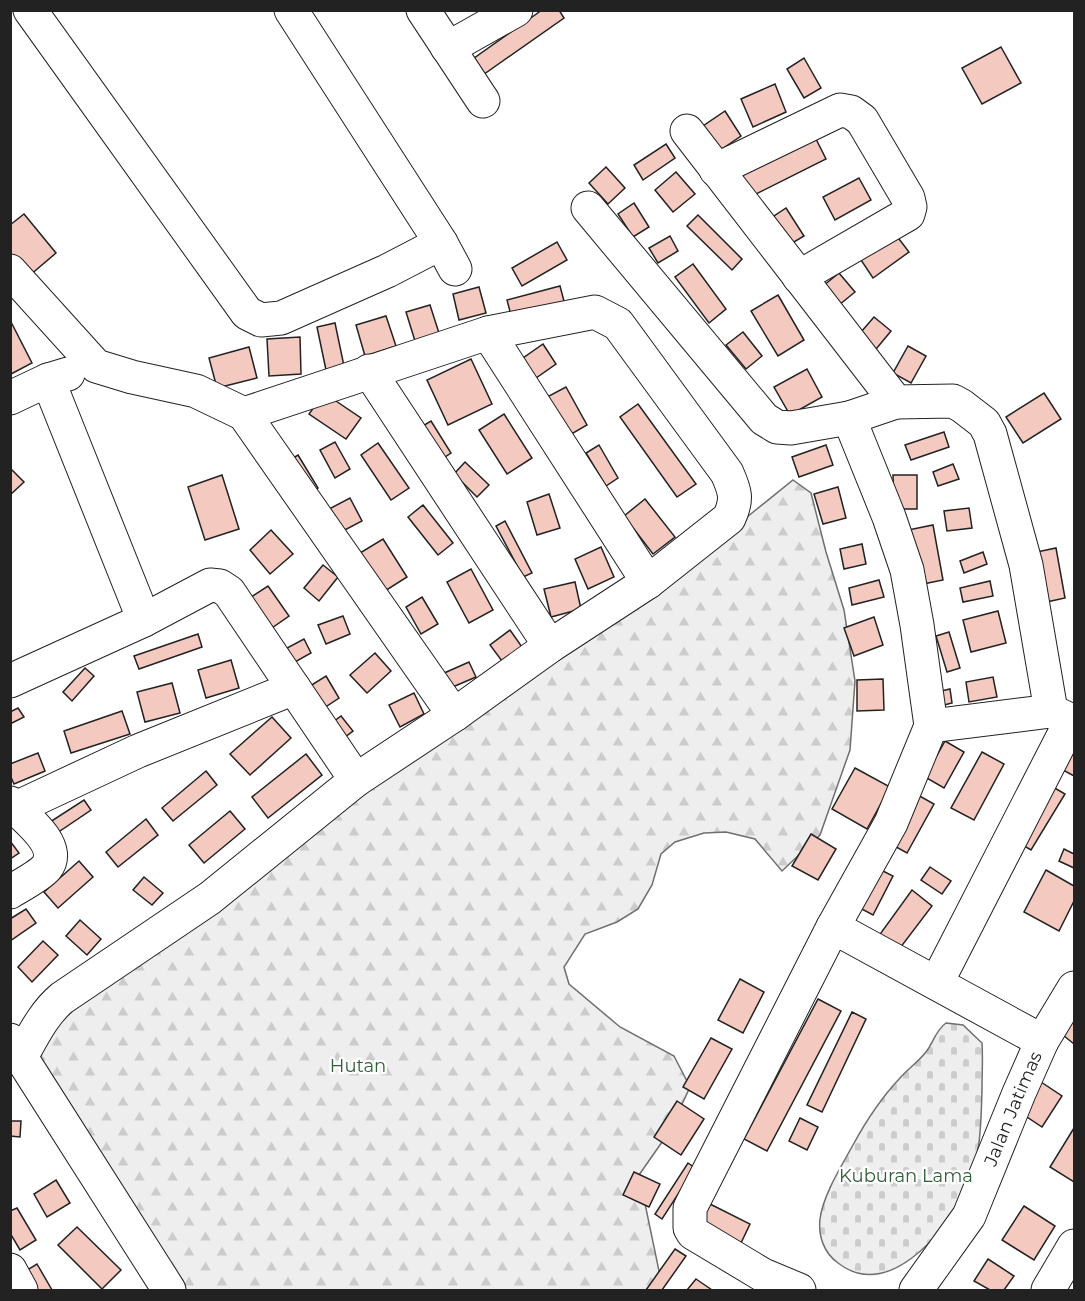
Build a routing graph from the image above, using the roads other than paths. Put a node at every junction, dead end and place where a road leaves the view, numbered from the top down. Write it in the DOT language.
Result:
graph roads {
  1 [pos="30,10"];
  2 [pos="291,10"];
  3 [pos="423,10"];
  4 [pos="516,10"];
  5 [pos="447,46"];
  6 [pos="483,101"];
  7 [pos="687,131"];
  8 [pos="716,170"];
  9 [pos="588,208"];
  10 [pos="10,271"];
  11 [pos="799,277"];
  12 [pos="488,333"];
  13 [pos="96,366"];
  14 [pos="369,371"];
  15 [pos="48,380"];
  16 [pos="10,398"];
  17 [pos="896,402"];
  18 [pos="244,414"];
  19 [pos="849,418"];
  20 [pos="648,582"];
  21 [pos="144,620"];
  22 [pos="550,646"];
  23 [pos="10,681"];
  24 [pos="294,688"];
  25 [pos="454,715"];
  26 [pos="1066,718"];
  27 [pos="931,726"];
  28 [pos="356,780"];
  29 [pos="13,806"];
  30 [pos="10,892"];
  31 [pos="833,927"];
  32 [pos="937,982"];
  33 [pos="1074,988"];
  34 [pos="1042,1041"];
  35 [pos="16,1048"];
  36 [pos="1074,1246"];
  37 [pos="10,1270"];
  38 [pos="759,1283"];
  39 [pos="21,1290"];
  40 [pos="169,1290"];
  41 [pos="799,1290"];
  42 [pos="916,1290"];
  43 [pos="1048,1290"];
  1 -- 2 [label="street"];
  3 -- 5 [label="street"];
  4 -- 5 [label="street"];
  5 -- 6 [label="street"];
  7 -- 8 [label="street"];
  8 -- 11 [label="street"];
  8 -- 11 [label="street"];
  9 -- 19 [label="street"];
  10 -- 13 [label="street"];
  11 -- 17 [label="street"];
  12 -- 14 [label="street"];
  12 -- 20 [label="street"];
  12 -- 20 [label="street"];
  13 -- 15 [label="street"];
  13 -- 18 [label="street"];
  14 -- 18 [label="street"];
  14 -- 22 [label="street"];
  15 -- 16 [label="street"];
  15 -- 21 [label="street"];
  17 -- 19 [label="street"];
  17 -- 26 [label="street"];
  18 -- 25 [label="street"];
  19 -- 27 [label="street"];
  20 -- 22 [label="street"];
  21 -- 23 [label="street"];
  21 -- 24 [label="street"];
  22 -- 25 [label="street"];
  24 -- 28 [label="street"];
  24 -- 29 [label="street"];
  25 -- 28 [label="street"];
  26 -- 27 [label="street"];
  26 -- 32 [label="street"];
  27 -- 31 [label="street"];
  28 -- 35 [label="street"];
  29 -- 30 [label="street"];
  31 -- 32 [label="street"];
  31 -- 38 [label="street"];
  32 -- 34 [label="street"];
  33 -- 34 [label="street, Jalan Jatimas"];
  34 -- 42 [label="street, Jalan Jatimas"];
  35 -- 40 [label="street"];
  36 -- 43 [label="street"];
  37 -- 39 [label="street"];
  38 -- 41 [label="street"];
}
